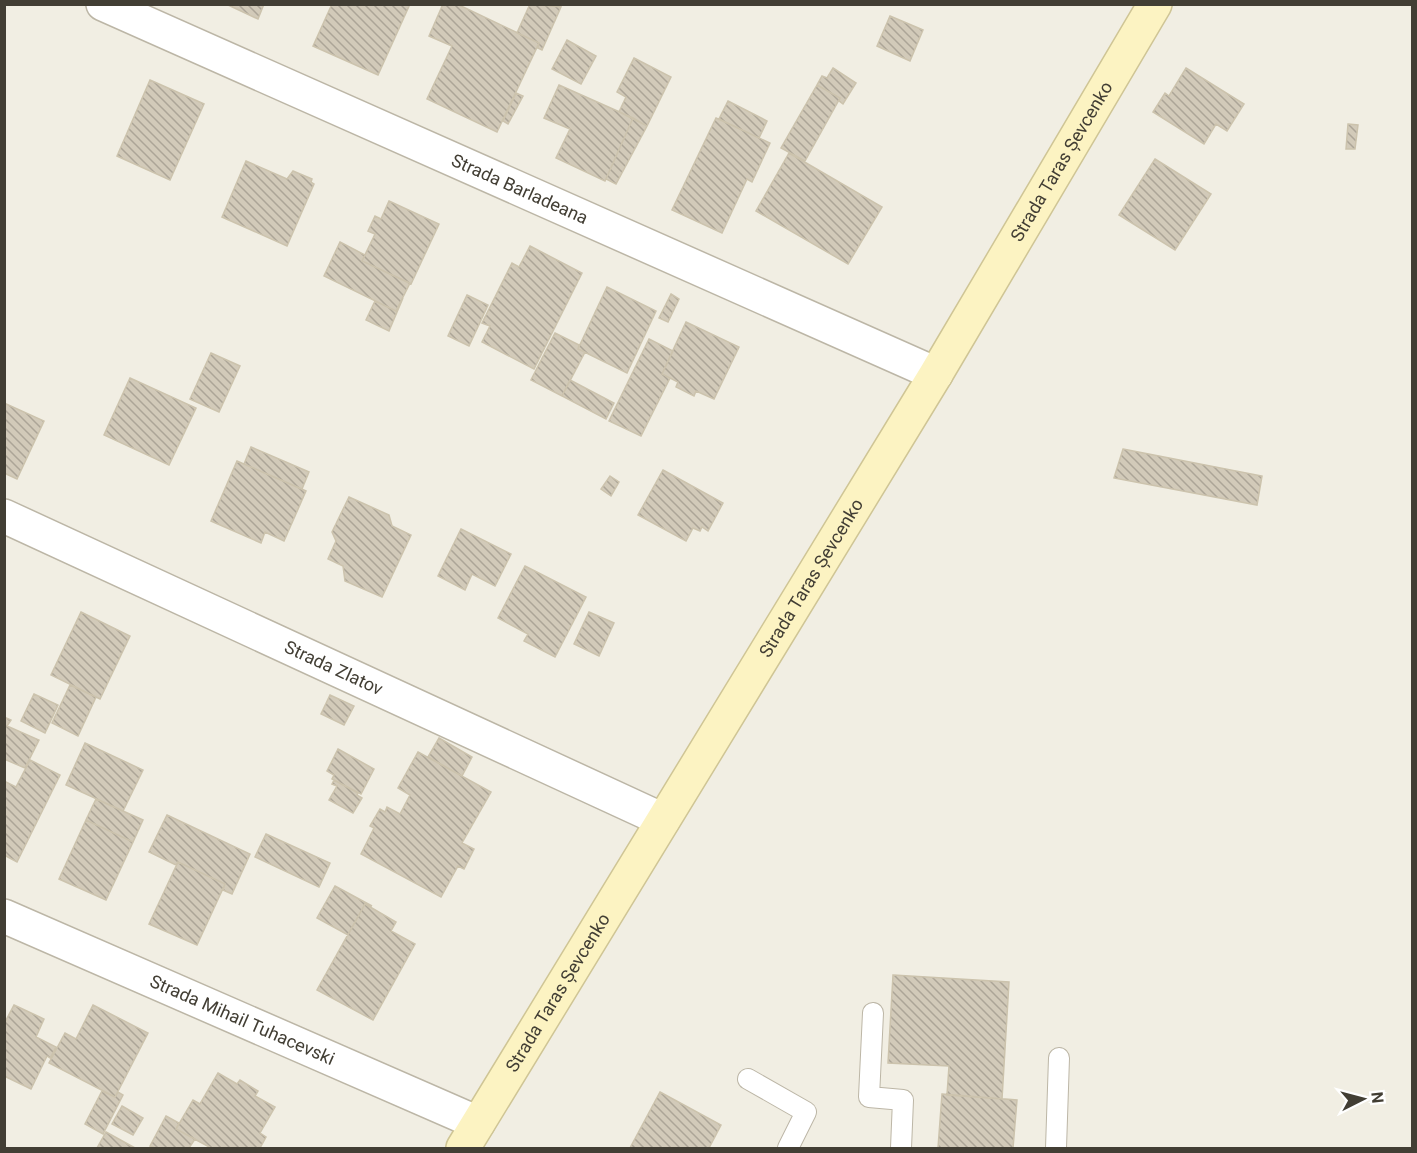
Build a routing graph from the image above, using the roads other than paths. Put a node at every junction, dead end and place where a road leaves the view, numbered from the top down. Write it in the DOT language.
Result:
graph roads {
  1 [pos="103,4"];
  2 [pos="1155,4"];
  3 [pos="936,374"];
  4 [pos="4,516"];
  5 [pos="663,820"];
  6 [pos="4,916"];
  7 [pos="873,1013"];
  8 [pos="1059,1058"];
  9 [pos="748,1078"];
  10 [pos="471,1136"];
  11 [pos="788,1149"];
  12 [pos="901,1149"];
  13 [pos="1056,1149"];
  1 -- 3 [label="street, Strada Barladeana"];
  2 -- 3 [label="main road, Strada Taras Șevcenko"];
  3 -- 5 [label="main road, Strada Taras Șevcenko"];
  4 -- 5 [label="street, Strada Zlatov"];
  5 -- 10 [label="main road, Strada Taras Șevcenko"];
  6 -- 10 [label="street, Strada Mihail Tuhacevski"];
  7 -- 12 [label="lane"];
  8 -- 13 [label="lane"];
  9 -- 11 [label="lane"];
}
